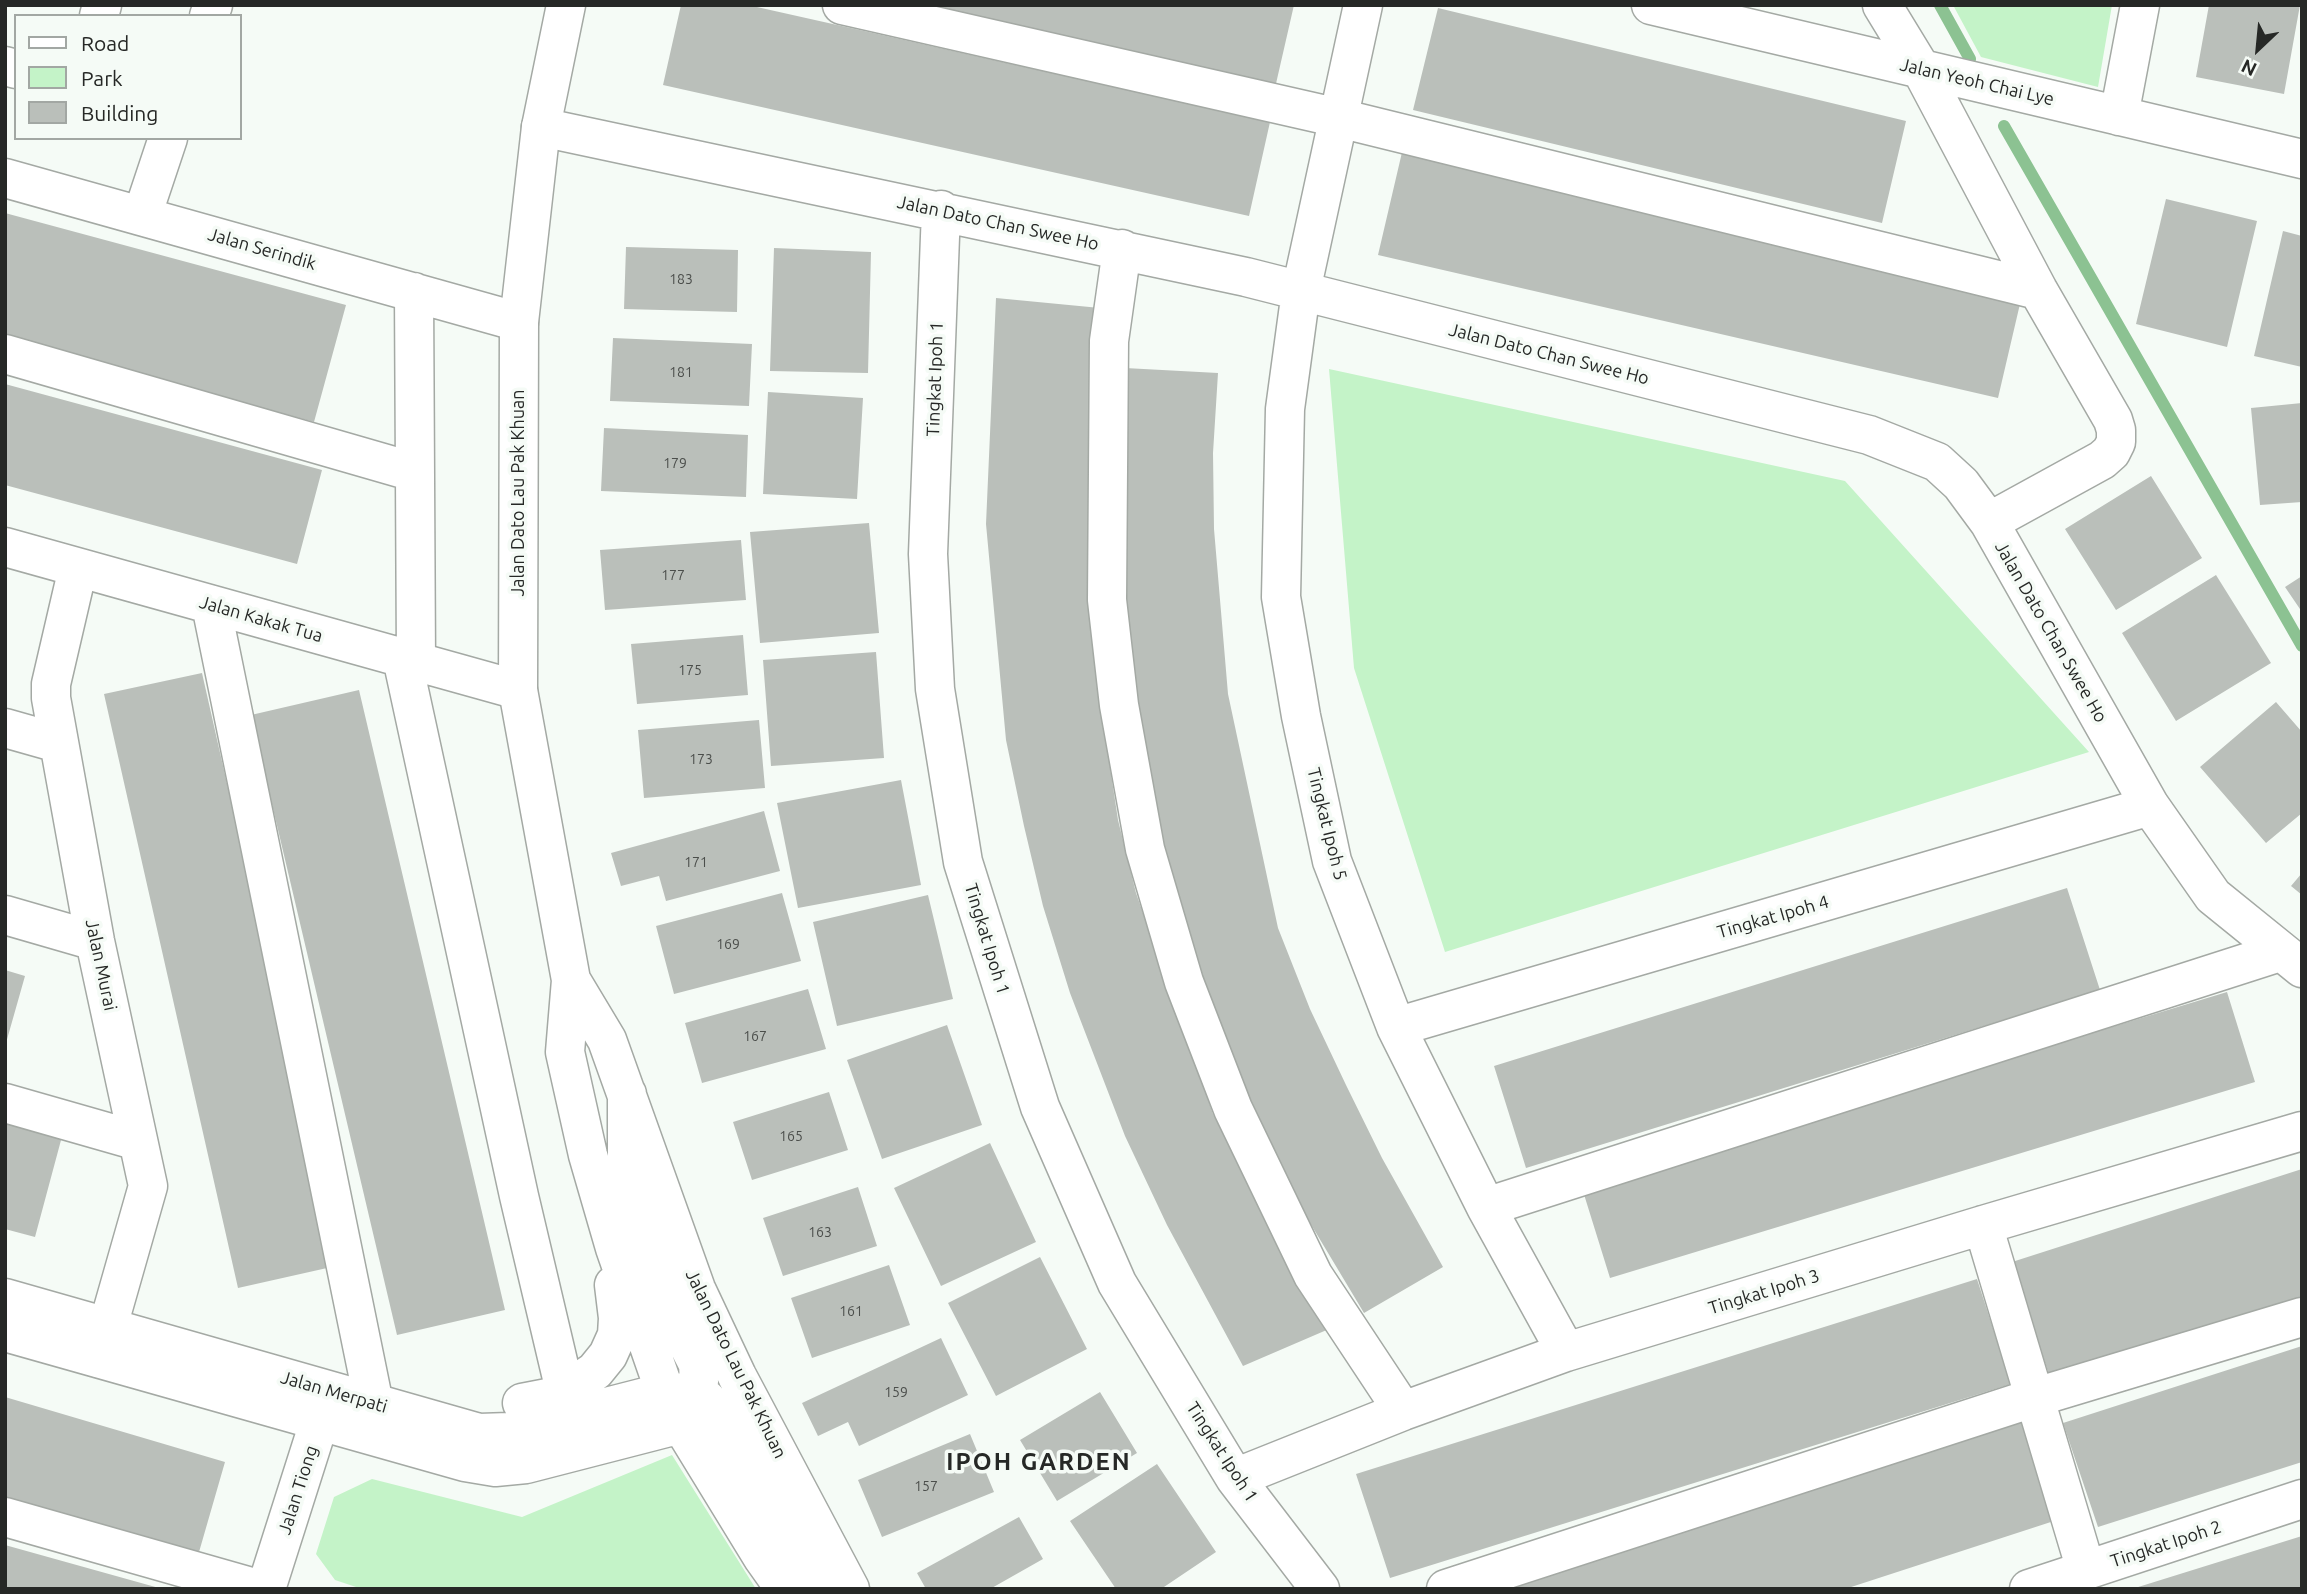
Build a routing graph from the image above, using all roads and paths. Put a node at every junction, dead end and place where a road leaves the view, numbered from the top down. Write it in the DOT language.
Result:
graph roads {
  1 [pos="566,5"];
  2 [pos="842,5"];
  3 [pos="1363,5"];
  4 [pos="1651,5"];
  5 [pos="1882,5"];
  6 [pos="2140,5"];
  7 [pos="1921,69"];
  8 [pos="2119,116"];
  9 [pos="1339,118"];
  10 [pos="541,127"];
  11 [pos="167,140"];
  12 [pos="2302,159"];
  13 [pos="5,177"];
  14 [pos="941,210"];
  15 [pos="142,216"];
  16 [pos="1122,249"];
  17 [pos="2038,290"];
  18 [pos="1301,291"];
  19 [pos="414,292"];
  20 [pos="519,322"];
  21 [pos="5,354"];
  22 [pos="414,472"];
  23 [pos="1989,522"];
  24 [pos="5,547"];
  25 [pos="78,568"];
  26 [pos="212,605"];
  27 [pos="409,660"];
  28 [pos="517,691"];
  29 [pos="5,728"];
  30 [pos="58,743"];
  31 [pos="2150,807"];
  32 [pos="5,915"];
  33 [pos="95,940"];
  34 [pos="2291,960"];
  35 [pos="571,980"];
  36 [pos="1396,1027"];
  37 [pos="627,1094"];
  38 [pos="5,1103"];
  39 [pos="2302,1131"];
  40 [pos="138,1141"];
  41 [pos="1486,1207"];
  42 [pos="1983,1225"];
  43 [pos="615,1248"];
  44 [pos="5,1298"];
  45 [pos="2302,1317"];
  46 [pos="5,1332"];
  47 [pos="104,1343"];
  48 [pos="1566,1352"];
  49 [pos="565,1391"];
  50 [pos="2033,1398"];
  51 [pos="680,1403"];
  52 [pos="383,1406"];
  53 [pos="325,1407"];
  54 [pos="1403,1411"];
  55 [pos="1235,1478"];
  56 [pos="2302,1500"];
  57 [pos="5,1517"];
  58 [pos="2086,1570"];
  59 [pos="258,1589"];
  60 [pos="266,1589"];
  61 [pos="785,1589"];
  62 [pos="821,1589"];
  63 [pos="849,1589"];
  64 [pos="1320,1589"];
  65 [pos="1446,1589"];
  66 [pos="2029,1589"];
  1 -- 10 [label="street, Jalan Dato Lau Pak Khuan"];
  2 -- 9 [label="street"];
  3 -- 9 [label="street, Tingkat Ipoh 5"];
  4 -- 7 [label="street, Jalan Yeoh Chai Lye"];
  5 -- 7 [label="street"];
  6 -- 8 [label="street"];
  7 -- 8 [label="street, Jalan Yeoh Chai Lye"];
  7 -- 17 [label="street"];
  8 -- 12 [label="street, Jalan Yeoh Chai Lye"];
  9 -- 17 [label="street"];
  9 -- 18 [label="street, Tingkat Ipoh 5"];
  10 -- 14 [label="street, Jalan Dato Chan Swee Ho"];
  10 -- 20 [label="street, Jalan Dato Lau Pak Khuan"];
  11 -- 15 [label="street"];
  13 -- 15 [label="street, Jalan Serindik"];
  14 -- 16 [label="street, Jalan Dato Chan Swee Ho"];
  14 -- 55 [label="street, Tingkat Ipoh 1"];
  15 -- 19 [label="street, Jalan Serindik"];
  16 -- 18 [label="street, Jalan Dato Chan Swee Ho"];
  16 -- 54 [label="street"];
  17 -- 23 [label="street"];
  18 -- 23 [label="street, Jalan Dato Chan Swee Ho"];
  18 -- 36 [label="street, Tingkat Ipoh 5"];
  19 -- 20 [label="street, Jalan Serindik"];
  19 -- 22 [label="street"];
  20 -- 28 [label="street, Jalan Dato Lau Pak Khuan"];
  21 -- 22 [label="street"];
  22 -- 27 [label="street"];
  23 -- 31 [label="street, Jalan Dato Chan Swee Ho"];
  24 -- 25 [label="street, Jalan Kakak Tua"];
  25 -- 26 [label="street, Jalan Kakak Tua"];
  25 -- 30 [label="street, Jalan Murai"];
  26 -- 27 [label="street, Jalan Kakak Tua"];
  26 -- 52 [label="street"];
  27 -- 28 [label="street, Jalan Kakak Tua"];
  27 -- 49 [label="street"];
  28 -- 35 [label="street, Jalan Dato Lau Pak Khuan"];
  29 -- 30 [label="street"];
  30 -- 33 [label="street, Jalan Murai"];
  31 -- 34 [label="street, Jalan Dato Chan Swee Ho"];
  31 -- 36 [label="street, Tingkat Ipoh 4"];
  32 -- 33 [label="street"];
  33 -- 40 [label="street, Jalan Murai"];
  34 -- 41 [label="street"];
  35 -- 37 [label="street, Jalan Dato Lau Pak Khuan"];
  35 -- 43 [label="street, Jalan Dato Lau Pak Khuan"];
  36 -- 41 [label="street, Tingkat Ipoh 5"];
  37 -- 51 [label="street"];
  37 -- 63 [label="street, Jalan Dato Lau Pak Khuan"];
  38 -- 40 [label="street"];
  39 -- 42 [label="street, Tingkat Ipoh 3"];
  40 -- 47 [label="street, Jalan Murai"];
  41 -- 48 [label="street, Tingkat Ipoh 5"];
  42 -- 48 [label="street, Tingkat Ipoh 3"];
  42 -- 50 [label="street"];
  43 -- 49 [label="street"];
  43 -- 51 [label="street, Jalan Dato Lau Pak Khuan"];
  44 -- 47 [label="street, Jalan Merpati"];
  45 -- 50 [label="street"];
  46 -- 47 [label="street, Jalan Merpati"];
  47 -- 53 [label="street, Jalan Merpati"];
  48 -- 54 [label="street, Tingkat Ipoh 3"];
  49 -- 52 [label="street"];
  50 -- 58 [label="street"];
  50 -- 65 [label="street"];
  51 -- 52 [label="street, Jalan Merpati"];
  51 -- 53 [label="street, Jalan Merpati"];
  51 -- 61 [label="street, Jalan Dato Lau Pak Khuan"];
  51 -- 62 [label="street"];
  52 -- 53 [label="street, Jalan Merpati"];
  53 -- 60 [label="street, Jalan Tiong"];
  54 -- 55 [label="street, Tingkat Ipoh 3"];
  55 -- 64 [label="street, Tingkat Ipoh 1"];
  56 -- 58 [label="street, Tingkat Ipoh 2"];
  57 -- 59 [label="street"];
  58 -- 66 [label="street, Tingkat Ipoh 2"];
}
